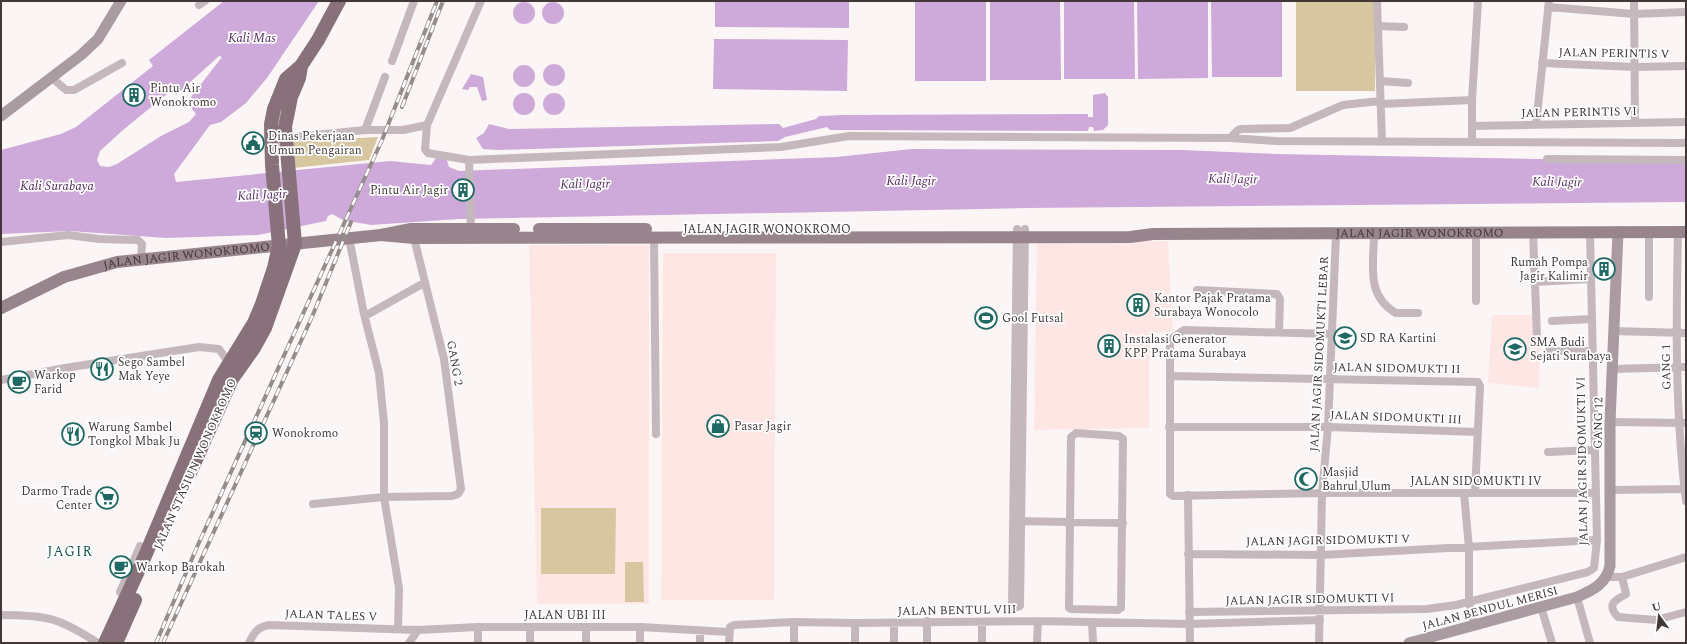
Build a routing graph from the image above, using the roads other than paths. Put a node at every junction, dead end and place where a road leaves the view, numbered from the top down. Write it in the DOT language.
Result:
graph roads {
  1 [pos="121,1"];
  2 [pos="339,1"];
  3 [pos="414,1"];
  4 [pos="481,1"];
  5 [pos="1377,1"];
  6 [pos="1478,1"];
  7 [pos="1634,1"];
  8 [pos="1549,4"];
  9 [pos="1686,12"];
  10 [pos="1634,14"];
  11 [pos="1378,26"];
  12 [pos="1404,27"];
  13 [pos="392,61"];
  14 [pos="122,63"];
  15 [pos="1542,63"];
  16 [pos="301,66"];
  17 [pos="1686,66"];
  18 [pos="1636,67"];
  19 [pos="51,77"];
  20 [pos="385,77"];
  21 [pos="1380,81"];
  22 [pos="1408,83"];
  23 [pos="1472,100"];
  24 [pos="1380,103"];
  25 [pos="1,116"];
  26 [pos="1635,122"];
  27 [pos="1686,122"];
  28 [pos="427,125"];
  29 [pos="1536,125"];
  30 [pos="1472,126"];
  31 [pos="366,130"];
  32 [pos="285,138"];
  33 [pos="1230,138"];
  34 [pos="1382,141"];
  35 [pos="1472,141"];
  36 [pos="1686,143"];
  37 [pos="1547,159"];
  38 [pos="1686,160"];
  39 [pos="469,163"];
  40 [pos="471,224"];
  41 [pos="1476,232"];
  42 [pos="1533,232"];
  43 [pos="1590,232"];
  44 [pos="1618,232"];
  45 [pos="1649,232"];
  46 [pos="1682,232"];
  47 [pos="528,233"];
  48 [pos="888,233"];
  49 [pos="1021,233"];
  50 [pos="1374,233"];
  51 [pos="1336,234"];
  52 [pos="381,235"];
  53 [pos="654,237"];
  54 [pos="350,238"];
  55 [pos="414,238"];
  56 [pos="1,242"];
  57 [pos="295,244"];
  58 [pos="279,246"];
  59 [pos="141,260"];
  60 [pos="1590,279"];
  61 [pos="1535,282"];
  62 [pos="424,283"];
  63 [pos="1677,287"];
  64 [pos="1686,287"];
  65 [pos="1197,290"];
  66 [pos="1649,297"];
  67 [pos="1476,301"];
  68 [pos="1,308"];
  69 [pos="1418,313"];
  70 [pos="365,316"];
  71 [pos="1591,319"];
  72 [pos="1552,321"];
  73 [pos="1613,331"];
  74 [pos="1279,332"];
  75 [pos="1682,333"];
  76 [pos="1331,334"];
  77 [pos="1537,336"];
  78 [pos="1549,351"];
  79 [pos="1592,351"];
  80 [pos="229,363"];
  81 [pos="1682,367"];
  82 [pos="1612,369"];
  83 [pos="1170,376"];
  84 [pos="1330,378"];
  85 [pos="1,380"];
  86 [pos="1610,422"];
  87 [pos="1682,423"];
  88 [pos="1169,427"];
  89 [pos="1328,427"];
  90 [pos="1478,432"];
  91 [pos="656,434"];
  92 [pos="1594,450"];
  93 [pos="1548,452"];
  94 [pos="1610,458"];
  95 [pos="1594,459"];
  96 [pos="1685,489"];
  97 [pos="1611,490"];
  98 [pos="1322,493"];
  99 [pos="1464,493"];
  100 [pos="1475,493"];
  101 [pos="1595,493"];
  102 [pos="1188,495"];
  103 [pos="384,496"];
  104 [pos="1686,501"];
  105 [pos="313,504"];
  106 [pos="1017,521"];
  107 [pos="1071,522"];
  108 [pos="1123,523"];
  109 [pos="1597,540"];
  110 [pos="140,546"];
  111 [pos="1468,548"];
  112 [pos="1188,554"];
  113 [pos="1321,555"];
  114 [pos="1686,557"];
  115 [pos="137,564"];
  116 [pos="1608,577"];
  117 [pos="1622,577"];
  118 [pos="1577,597"];
  119 [pos="1470,605"];
  120 [pos="1541,607"];
  121 [pos="1686,612"];
  122 [pos="1,615"];
  123 [pos="1320,616"];
  124 [pos="1189,619"];
  125 [pos="1038,620"];
  126 [pos="927,621"];
  127 [pos="794,622"];
  128 [pos="982,622"];
  129 [pos="1092,622"];
  130 [pos="855,623"];
  131 [pos="894,623"];
  132 [pos="1474,625"];
  133 [pos="399,627"];
  134 [pos="478,627"];
  135 [pos="530,627"];
  136 [pos="586,627"];
  137 [pos="640,627"];
  138 [pos="418,630"];
  139 [pos="700,631"];
  140 [pos="729,632"];
  141 [pos="1413,642"];
  142 [pos="98,643"];
  143 [pos="105,643"];
  144 [pos="116,643"];
  145 [pos="249,643"];
  146 [pos="408,643"];
  147 [pos="478,643"];
  148 [pos="530,643"];
  149 [pos="586,643"];
  150 [pos="640,643"];
  151 [pos="700,643"];
  152 [pos="729,643"];
  153 [pos="794,643"];
  154 [pos="855,643"];
  155 [pos="894,643"];
  156 [pos="927,643"];
  157 [pos="982,643"];
  158 [pos="1037,643"];
  159 [pos="1093,643"];
  160 [pos="1190,643"];
  161 [pos="1319,643"];
  162 [pos="1552,643"];
  163 [pos="1590,643"];
  1 -- 19 [label="street"];
  2 -- 16 [label="highway"];
  3 -- 13 [label="street"];
  4 -- 28 [label="street"];
  5 -- 11 [label="street"];
  6 -- 23 [label="street"];
  7 -- 10 [label="street"];
  8 -- 10 [label="street"];
  8 -- 15 [label="street"];
  9 -- 10 [label="street"];
  10 -- 18 [label="street"];
  11 -- 12 [label="street"];
  11 -- 21 [label="street"];
  14 -- 19 [label="street"];
  15 -- 18 [label="street, JALAN PERINTIS V"];
  15 -- 29 [label="street"];
  16 -- 32 [label="highway"];
  16 -- 58 [label="highway"];
  17 -- 18 [label="street, JALAN PERINTIS V"];
  18 -- 26 [label="street"];
  19 -- 25 [label="street"];
  20 -- 31 [label="street"];
  21 -- 22 [label="street"];
  21 -- 24 [label="street"];
  23 -- 24 [label="street"];
  23 -- 30 [label="street"];
  24 -- 33 [label="street"];
  24 -- 34 [label="street"];
  26 -- 27 [label="street, JALAN PERINTIS VI"];
  26 -- 29 [label="street, JALAN PERINTIS VI"];
  28 -- 31 [label="street"];
  28 -- 39 [label="street"];
  29 -- 30 [label="street, JALAN PERINTIS VI"];
  30 -- 35 [label="street"];
  31 -- 32 [label="street"];
  32 -- 57 [label="highway"];
  33 -- 34 [label="street"];
  33 -- 39 [label="street"];
  34 -- 35 [label="street"];
  35 -- 36 [label="street"];
  37 -- 38 [label="street"];
  39 -- 40 [label="street"];
  40 -- 47 [label="main road, JALAN JAGIR WONOKROMO"];
  40 -- 52 [label="main road, JALAN JAGIR WONOKROMO"];
  41 -- 42 [label="main road, JALAN JAGIR WONOKROMO"];
  41 -- 50 [label="main road, JALAN JAGIR WONOKROMO"];
  41 -- 67 [label="street"];
  42 -- 43 [label="main road, JALAN JAGIR WONOKROMO"];
  42 -- 61 [label="street"];
  43 -- 44 [label="main road, JALAN JAGIR WONOKROMO"];
  43 -- 60 [label="street, JALAN JAGIR SIDOMUKTI VI"];
  44 -- 45 [label="main road, JALAN JAGIR WONOKROMO"];
  44 -- 73 [label="street, GANG 12"];
  45 -- 46 [label="main road, JALAN JAGIR WONOKROMO"];
  45 -- 66 [label="street"];
  46 -- 63 [label="street, GANG 1"];
  47 -- 48 [label="main road, JALAN JAGIR WONOKROMO"];
  47 -- 53 [label="main road, JALAN JAGIR WONOKROMO"];
  47 -- 55 [label="main road, JALAN JAGIR WONOKROMO"];
  48 -- 49 [label="main road, JALAN JAGIR WONOKROMO"];
  48 -- 53 [label="main road, JALAN JAGIR WONOKROMO"];
  49 -- 51 [label="main road, JALAN JAGIR WONOKROMO"];
  49 -- 106 [label="street"];
  50 -- 51 [label="main road, JALAN JAGIR WONOKROMO"];
  50 -- 69 [label="street"];
  51 -- 76 [label="street, JALAN JAGIR SIDOMUKTI LEBAR"];
  52 -- 54 [label="main road, JALAN JAGIR WONOKROMO"];
  52 -- 55 [label="main road, JALAN JAGIR WONOKROMO"];
  53 -- 91 [label="street"];
  54 -- 57 [label="main road, JALAN JAGIR WONOKROMO"];
  54 -- 70 [label="street"];
  55 -- 62 [label="street, GANG 2"];
  56 -- 59 [label="street"];
  57 -- 58 [label="main road, JALAN JAGIR WONOKROMO"];
  57 -- 144 [label="highway, JALAN STASIUN WONOKROMO"];
  58 -- 59 [label="main road, JALAN JAGIR WONOKROMO"];
  58 -- 80 [label="highway, JALAN STASIUN WONOKROMO"];
  59 -- 68 [label="main road, JALAN JAGIR WONOKROMO"];
  60 -- 61 [label="street"];
  60 -- 71 [label="street, JALAN JAGIR SIDOMUKTI VI"];
  61 -- 77 [label="street"];
  62 -- 70 [label="street"];
  62 -- 103 [label="street, GANG 2"];
  63 -- 64 [label="street"];
  63 -- 75 [label="street, GANG 1"];
  65 -- 74 [label="street"];
  70 -- 103 [label="street"];
  71 -- 72 [label="street"];
  71 -- 79 [label="street, JALAN JAGIR SIDOMUKTI VI"];
  73 -- 75 [label="street"];
  73 -- 82 [label="street, GANG 12"];
  74 -- 76 [label="street"];
  74 -- 83 [label="street"];
  75 -- 81 [label="street, GANG 1"];
  76 -- 84 [label="street, JALAN JAGIR SIDOMUKTI LEBAR"];
  78 -- 79 [label="street"];
  79 -- 92 [label="street, JALAN JAGIR SIDOMUKTI VI"];
  80 -- 85 [label="street"];
  80 -- 115 [label="highway, JALAN STASIUN WONOKROMO"];
  81 -- 82 [label="street"];
  81 -- 87 [label="street, GANG 1"];
  82 -- 86 [label="street, GANG 12"];
  83 -- 84 [label="street, JALAN SIDOMUKTI II"];
  83 -- 88 [label="street"];
  84 -- 89 [label="street, JALAN JAGIR SIDOMUKTI LEBAR"];
  84 -- 90 [label="street, JALAN SIDOMUKTI II"];
  86 -- 87 [label="street"];
  86 -- 94 [label="street, GANG 12"];
  87 -- 96 [label="street, GANG 1"];
  88 -- 89 [label="street, JALAN SIDOMUKTI III"];
  88 -- 102 [label="street, JALAN SIDOMUKTI IV"];
  89 -- 90 [label="street, JALAN SIDOMUKTI III"];
  89 -- 98 [label="street, JALAN JAGIR SIDOMUKTI LEBAR"];
  90 -- 100 [label="street"];
  92 -- 93 [label="street"];
  92 -- 95 [label="street, JALAN JAGIR SIDOMUKTI VI"];
  94 -- 95 [label="street"];
  94 -- 97 [label="street, GANG 12"];
  95 -- 101 [label="street, JALAN JAGIR SIDOMUKTI VI"];
  96 -- 97 [label="street"];
  96 -- 104 [label="street, GANG 1"];
  97 -- 116 [label="street, GANG 12"];
  98 -- 99 [label="street, JALAN SIDOMUKTI IV"];
  98 -- 102 [label="street, JALAN SIDOMUKTI IV"];
  98 -- 113 [label="street, JALAN JAGIR SIDOMUKTI LEBAR"];
  99 -- 100 [label="street, JALAN SIDOMUKTI IV"];
  99 -- 111 [label="street"];
  100 -- 101 [label="street, JALAN SIDOMUKTI IV"];
  101 -- 109 [label="street, JALAN JAGIR SIDOMUKTI VI"];
  102 -- 112 [label="street"];
  103 -- 105 [label="street"];
  103 -- 133 [label="street"];
  106 -- 106 [label="street"];
  106 -- 107 [label="street"];
  107 -- 108 [label="street"];
  107 -- 108 [label="street"];
  107 -- 108 [label="street"];
  109 -- 111 [label="street, JALAN JAGIR SIDOMUKTI V"];
  109 -- 119 [label="street, JALAN JAGIR SIDOMUKTI VI"];
  110 -- 115 [label="street"];
  111 -- 113 [label="street, JALAN JAGIR SIDOMUKTI V"];
  111 -- 119 [label="street"];
  112 -- 113 [label="street, JALAN JAGIR SIDOMUKTI V"];
  112 -- 124 [label="street"];
  113 -- 123 [label="street, JALAN JAGIR SIDOMUKTI LEBAR"];
  114 -- 117 [label="street"];
  115 -- 143 [label="highway, JALAN STASIUN WONOKROMO"];
  116 -- 117 [label="street"];
  116 -- 118 [label="street"];
  117 -- 121 [label="street"];
  118 -- 120 [label="street, JALAN BENDUL MERISI"];
  118 -- 163 [label="street"];
  119 -- 123 [label="street, JALAN JAGIR SIDOMUKTI VI"];
  119 -- 132 [label="street"];
  120 -- 132 [label="street, JALAN BENDUL MERISI"];
  120 -- 162 [label="street"];
  122 -- 142 [label="street"];
  123 -- 124 [label="street, JALAN JAGIR SIDOMUKTI VI"];
  123 -- 161 [label="street, JALAN JAGIR SIDOMUKTI LEBAR"];
  124 -- 129 [label="street, JALAN BENTUL VIII"];
  124 -- 160 [label="street"];
  125 -- 128 [label="street, JALAN BENTUL VIII"];
  125 -- 129 [label="street, JALAN BENTUL VIII"];
  125 -- 158 [label="street"];
  126 -- 128 [label="street, JALAN BENTUL VIII"];
  126 -- 131 [label="street, JALAN BENTUL VIII"];
  126 -- 156 [label="street"];
  127 -- 130 [label="street, JALAN BENTUL VIII"];
  127 -- 140 [label="street, JALAN BENTUL VIII"];
  127 -- 153 [label="street"];
  128 -- 157 [label="street"];
  129 -- 159 [label="street"];
  130 -- 131 [label="street, JALAN BENTUL VIII"];
  130 -- 154 [label="street"];
  131 -- 155 [label="street"];
  132 -- 141 [label="street, JALAN BENDUL MERISI"];
  133 -- 138 [label="street, JALAN UBI III"];
  133 -- 145 [label="street, JALAN TALES V"];
  133 -- 146 [label="street"];
  134 -- 135 [label="street, JALAN UBI III"];
  134 -- 138 [label="street, JALAN UBI III"];
  134 -- 147 [label="street"];
  135 -- 136 [label="street, JALAN UBI III"];
  135 -- 148 [label="street"];
  136 -- 137 [label="street, JALAN UBI III"];
  136 -- 149 [label="street"];
  137 -- 139 [label="street, JALAN UBI III"];
  137 -- 150 [label="street"];
  138 -- 146 [label="street"];
  139 -- 140 [label="street, JALAN UBI III"];
  139 -- 151 [label="street"];
  140 -- 152 [label="street"];
}
